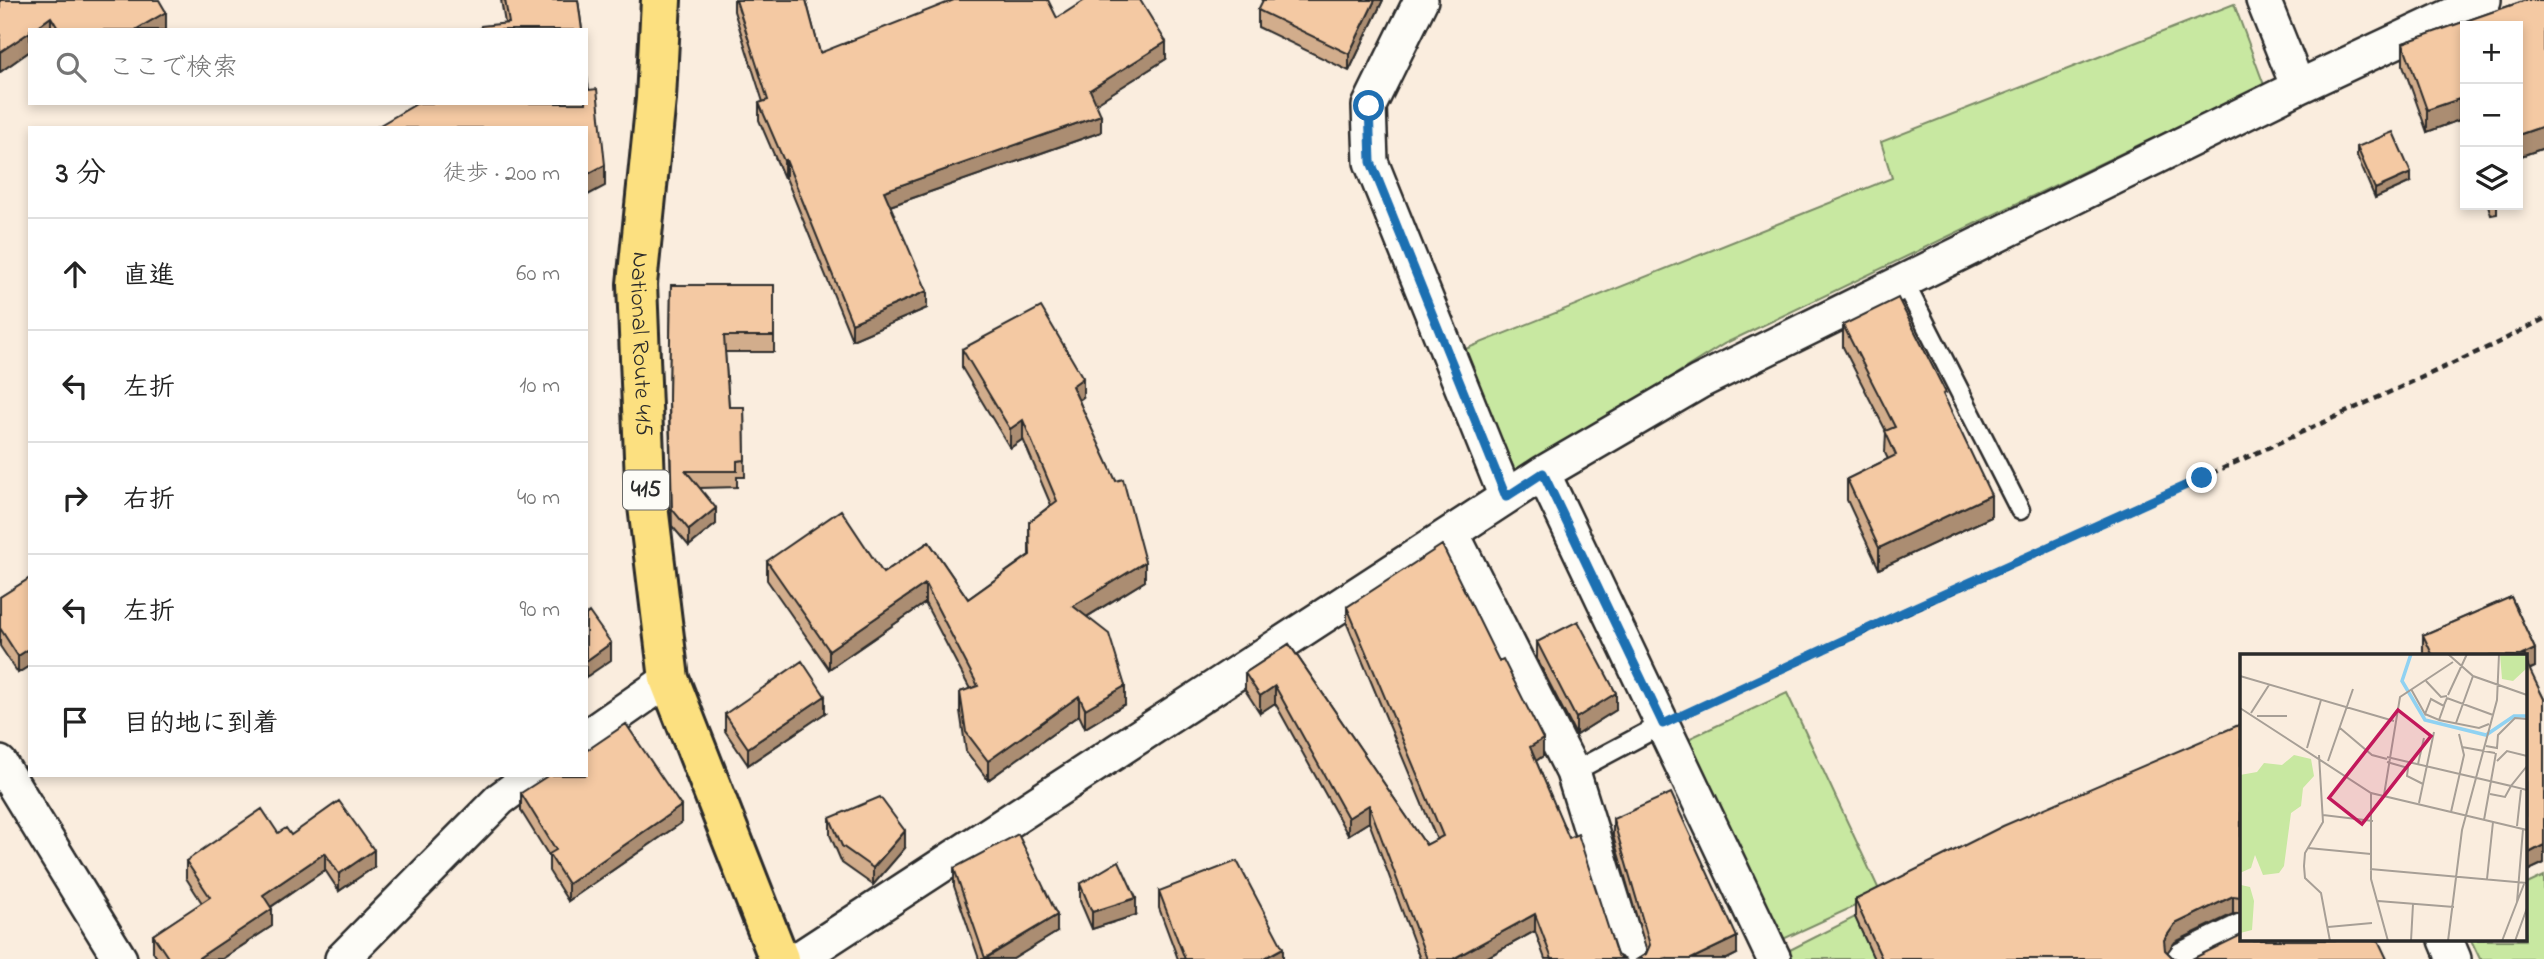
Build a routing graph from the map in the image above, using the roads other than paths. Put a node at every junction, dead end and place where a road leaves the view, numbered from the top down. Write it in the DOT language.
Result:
graph roads {
  1 [pos="661,0"];
  2 [pos="1421,0"];
  3 [pos="2263,0"];
  4 [pos="2484,0"];
  5 [pos="2298,87"];
  6 [pos="1903,280"];
  7 [pos="1543,473"];
  8 [pos="1506,497"];
  9 [pos="2020,510"];
  10 [pos="1452,533"];
  11 [pos="669,679"];
  12 [pos="1663,724"];
  13 [pos="588,736"];
  14 [pos="0,764"];
  15 [pos="1573,772"];
  16 [pos="530,777"];
  17 [pos="2240,931"];
  18 [pos="2446,942"];
  19 [pos="120,959"];
  20 [pos="342,959"];
  21 [pos="779,959"];
  22 [pos="798,959"];
  23 [pos="1631,959"];
  24 [pos="1774,959"];
  25 [pos="2183,959"];
  26 [pos="2454,959"];
  1 -- 11 [label="highway, National Route 415 / 415"];
  2 -- 8 [label="street"];
  3 -- 5 [label="street"];
  4 -- 5 [label="street"];
  5 -- 6 [label="street"];
  6 -- 7 [label="street"];
  6 -- 9 [label="lane"];
  7 -- 8 [label="street"];
  7 -- 12 [label="street"];
  8 -- 10 [label="street"];
  10 -- 15 [label="street"];
  10 -- 22 [label="street"];
  11 -- 13 [label="street"];
  11 -- 21 [label="highway, National Route 415 / 415"];
  12 -- 15 [label="lane"];
  12 -- 24 [label="street"];
  14 -- 19 [label="street"];
  15 -- 23 [label="street"];
  16 -- 20 [label="street"];
  17 -- 25 [label="street"];
  18 -- 26 [label="street"];
}
